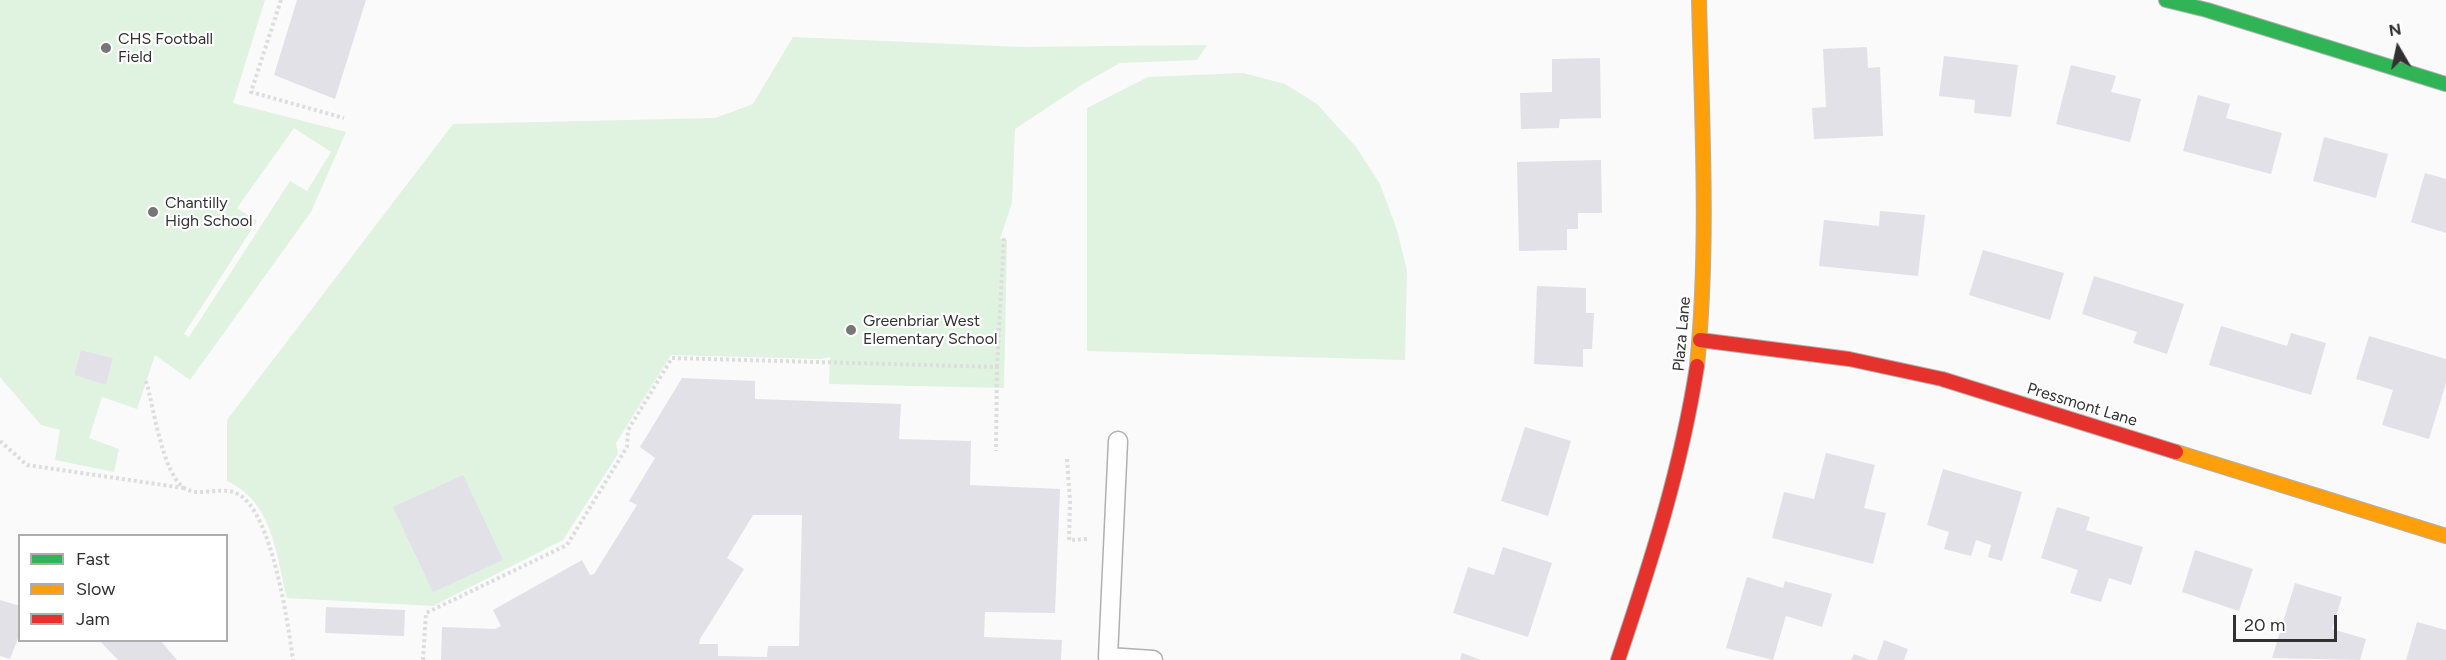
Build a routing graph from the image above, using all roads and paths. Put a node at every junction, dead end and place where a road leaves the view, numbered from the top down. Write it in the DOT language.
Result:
graph roads {
  1 [pos="281,0"];
  2 [pos="1699,0"];
  3 [pos="2166,0"];
  4 [pos="2446,84"];
  5 [pos="344,118"];
  6 [pos="1004,237"];
  7 [pos="1700,340"];
  8 [pos="998,367"];
  9 [pos="146,381"];
  10 [pos="0,441"];
  11 [pos="1118,441"];
  12 [pos="996,451"];
  13 [pos="1067,459"];
  14 [pos="183,488"];
  15 [pos="2446,536"];
  16 [pos="1099,538"];
  17 [pos="293,660"];
  18 [pos="423,660"];
  19 [pos="1154,660"];
  20 [pos="1618,660"];
  1 -- 5 [label="path"];
  2 -- 7 [label="street, Plaza Lane"];
  3 -- 4 [label="street"];
  6 -- 8 [label="path"];
  7 -- 15 [label="street, Pressmont Lane"];
  7 -- 20 [label="street, Plaza Lane"];
  8 -- 12 [label="path"];
  8 -- 18 [label="path"];
  9 -- 14 [label="path"];
  10 -- 14 [label="path"];
  11 -- 19 [label="lane"];
  13 -- 16 [label="path"];
  14 -- 17 [label="path"];
}
